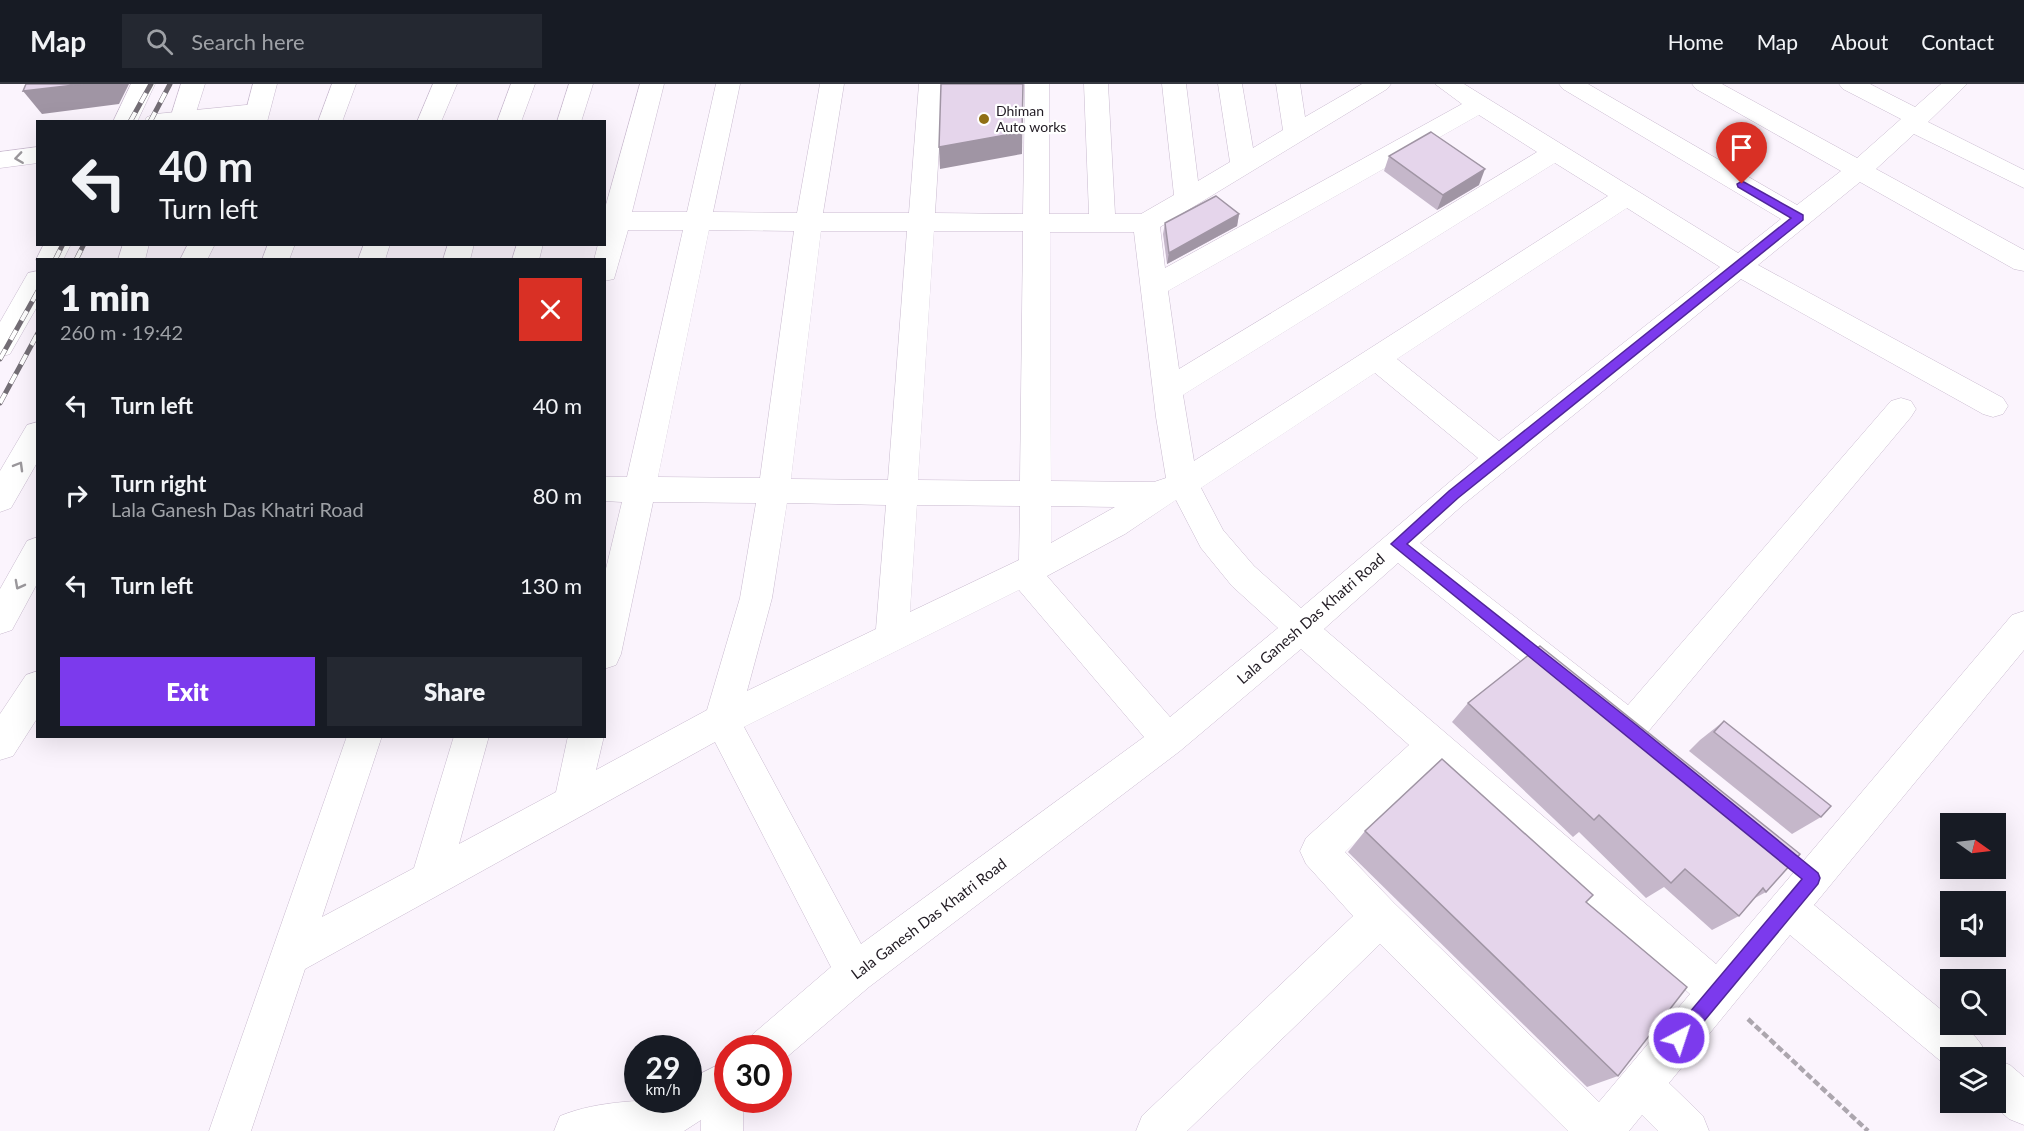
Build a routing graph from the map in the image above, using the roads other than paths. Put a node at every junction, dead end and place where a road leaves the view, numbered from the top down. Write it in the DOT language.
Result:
graph roads {
  1 [pos="143,84"];
  2 [pos="193,84"];
  3 [pos="265,84"];
  4 [pos="344,84"];
  5 [pos="445,84"];
  6 [pos="523,84"];
  7 [pos="581,84"];
  8 [pos="652,84"];
  9 [pos="728,84"];
  10 [pos="832,84"];
  11 [pos="931,84"];
  12 [pos="1037,84"];
  13 [pos="1096,84"];
  14 [pos="1174,84"];
  15 [pos="1230,84"];
  16 [pos="1288,84"];
  17 [pos="1447,84"];
  18 [pos="1571,84"];
  19 [pos="1704,84"];
  20 [pos="1851,84"];
  21 [pos="1955,84"];
  22 [pos="1368,87"];
  23 [pos="1480,105"];
  24 [pos="256,117"];
  25 [pos="126,120"];
  26 [pos="181,120"];
  27 [pos="331,120"];
  28 [pos="430,120"];
  29 [pos="509,120"];
  30 [pos="570,120"];
  31 [pos="1914,120"];
  32 [pos="36,133"];
  33 [pos="1296,134"];
  34 [pos="0,137"];
  35 [pos="1555,152"];
  36 [pos="36,155"];
  37 [pos="0,160"];
  38 [pos="1244,165"];
  39 [pos="1860,169"];
  40 [pos="2024,180"];
  41 [pos="1626,196"];
  42 [pos="1186,199"];
  43 [pos="1799,218"];
  44 [pos="809,220"];
  45 [pos="611,221"];
  46 [pos="700,221"];
  47 [pos="920,221"];
  48 [pos="1036,222"];
  49 [pos="1101,223"];
  50 [pos="1146,223"];
  51 [pos="606,258"];
  52 [pos="2024,262"];
  53 [pos="1738,266"];
  54 [pos="36,284"];
  55 [pos="1154,287"];
  56 [pos="0,347"];
  57 [pos="1376,358"];
  58 [pos="1168,390"];
  59 [pos="1993,406"];
  60 [pos="1901,409"];
  61 [pos="36,436"];
  62 [pos="1499,458"];
  63 [pos="606,489"];
  64 [pos="641,489"];
  65 [pos="774,489"];
  66 [pos="1169,489"];
  67 [pos="902,491"];
  68 [pos="1035,493"];
  69 [pos="0,499"];
  70 [pos="1398,544"];
  71 [pos="36,554"];
  72 [pos="1029,570"];
  73 [pos="0,620"];
  74 [pos="1301,629"];
  75 [pos="2022,632"];
  76 [pos="892,637"];
  77 [pos="606,645"];
  78 [pos="36,689"];
  79 [pos="722,720"];
  80 [pos="1630,728"];
  81 [pos="364,738"];
  82 [pos="471,738"];
  83 [pos="586,738"];
  84 [pos="1168,740"];
  85 [pos="0,744"];
  86 [pos="1434,745"];
  87 [pos="1657,751"];
  88 [pos="571,804"];
  89 [pos="429,881"];
  90 [pos="1788,908"];
  91 [pos="1380,916"];
  92 [pos="290,956"];
  93 [pos="855,973"];
  94 [pos="1718,992"];
  95 [pos="782,1035"];
  96 [pos="1955,1047"];
  97 [pos="1641,1085"];
  98 [pos="714,1089"];
  99 [pos="2006,1089"];
  100 [pos="2024,1104"];
  101 [pos="723,1113"];
  102 [pos="231,1131"];
  103 [pos="575,1131"];
  104 [pos="722,1131"];
  105 [pos="1157,1131"];
  106 [pos="1600,1131"];
  107 [pos="1688,1131"];
  1 -- 25 [label="street"];
  2 -- 26 [label="street"];
  3 -- 24 [label="street"];
  4 -- 27 [label="street"];
  5 -- 28 [label="street"];
  6 -- 29 [label="street"];
  7 -- 30 [label="street"];
  8 -- 45 [label="street"];
  9 -- 46 [label="street"];
  10 -- 44 [label="street"];
  11 -- 47 [label="street"];
  12 -- 48 [label="street"];
  13 -- 49 [label="street"];
  14 -- 42 [label="street"];
  15 -- 38 [label="street"];
  16 -- 33 [label="street"];
  17 -- 23 [label="street"];
  18 -- 43 [label="street"];
  19 -- 39 [label="street"];
  20 -- 31 [label="street"];
  21 -- 31 [label="street, Lala Ganesh Das Khatri Road"];
  22 -- 33 [label="street"];
  23 -- 35 [label="street"];
  23 -- 55 [label="street"];
  24 -- 26 [label="street"];
  31 -- 39 [label="street, Lala Ganesh Das Khatri Road"];
  31 -- 40 [label="street"];
  32 -- 34 [label="street"];
  33 -- 38 [label="street"];
  35 -- 41 [label="street"];
  35 -- 58 [label="street"];
  36 -- 37 [label="street, one-way"];
  38 -- 42 [label="street"];
  39 -- 43 [label="street, Lala Ganesh Das Khatri Road"];
  39 -- 52 [label="street"];
  41 -- 53 [label="street"];
  41 -- 57 [label="street"];
  42 -- 50 [label="street"];
  43 -- 53 [label="street, Lala Ganesh Das Khatri Road"];
  44 -- 46 [label="street"];
  44 -- 47 [label="street"];
  44 -- 65 [label="street"];
  45 -- 46 [label="street"];
  45 -- 51 [label="street"];
  46 -- 64 [label="street"];
  47 -- 48 [label="street"];
  47 -- 67 [label="street"];
  48 -- 49 [label="street"];
  48 -- 68 [label="street"];
  49 -- 50 [label="street"];
  50 -- 55 [label="street"];
  53 -- 59 [label="street"];
  53 -- 62 [label="street, Lala Ganesh Das Khatri Road"];
  54 -- 56 [label="street"];
  55 -- 58 [label="street"];
  57 -- 62 [label="street"];
  57 -- 66 [label="street"];
  58 -- 66 [label="street"];
  60 -- 80 [label="street"];
  69 -- 61 [label="street, one-way"];
  62 -- 70 [label="street, Lala Ganesh Das Khatri Road"];
  63 -- 64 [label="street"];
  64 -- 65 [label="street"];
  64 -- 77 [label="street"];
  65 -- 67 [label="street"];
  65 -- 79 [label="street"];
  66 -- 68 [label="street"];
  66 -- 72 [label="street"];
  66 -- 74 [label="street"];
  67 -- 68 [label="street"];
  67 -- 76 [label="street"];
  68 -- 72 [label="street"];
  70 -- 74 [label="street, Lala Ganesh Das Khatri Road"];
  70 -- 80 [label="street"];
  71 -- 73 [label="street, one-way"];
  72 -- 76 [label="street"];
  72 -- 84 [label="street"];
  74 -- 84 [label="street, Lala Ganesh Das Khatri Road"];
  74 -- 86 [label="street"];
  75 -- 90 [label="street"];
  76 -- 79 [label="street"];
  78 -- 85 [label="street"];
  79 -- 88 [label="street"];
  79 -- 93 [label="street"];
  80 -- 87 [label="street"];
  81 -- 92 [label="street"];
  82 -- 89 [label="street"];
  83 -- 88 [label="street"];
  84 -- 93 [label="street, Lala Ganesh Das Khatri Road"];
  86 -- 91 [label="street"];
  86 -- 94 [label="street"];
  88 -- 89 [label="street"];
  89 -- 92 [label="street"];
  90 -- 94 [label="street"];
  90 -- 96 [label="street"];
  91 -- 105 [label="street"];
  91 -- 106 [label="street"];
  92 -- 102 [label="street"];
  93 -- 95 [label="street, Lala Ganesh Das Khatri Road"];
  94 -- 97 [label="street"];
  97 -- 106 [label="street"];
  97 -- 107 [label="street"];
  98 -- 103 [label="street"];
  99 -- 100 [label="street"];
  101 -- 104 [label="street"];
}
